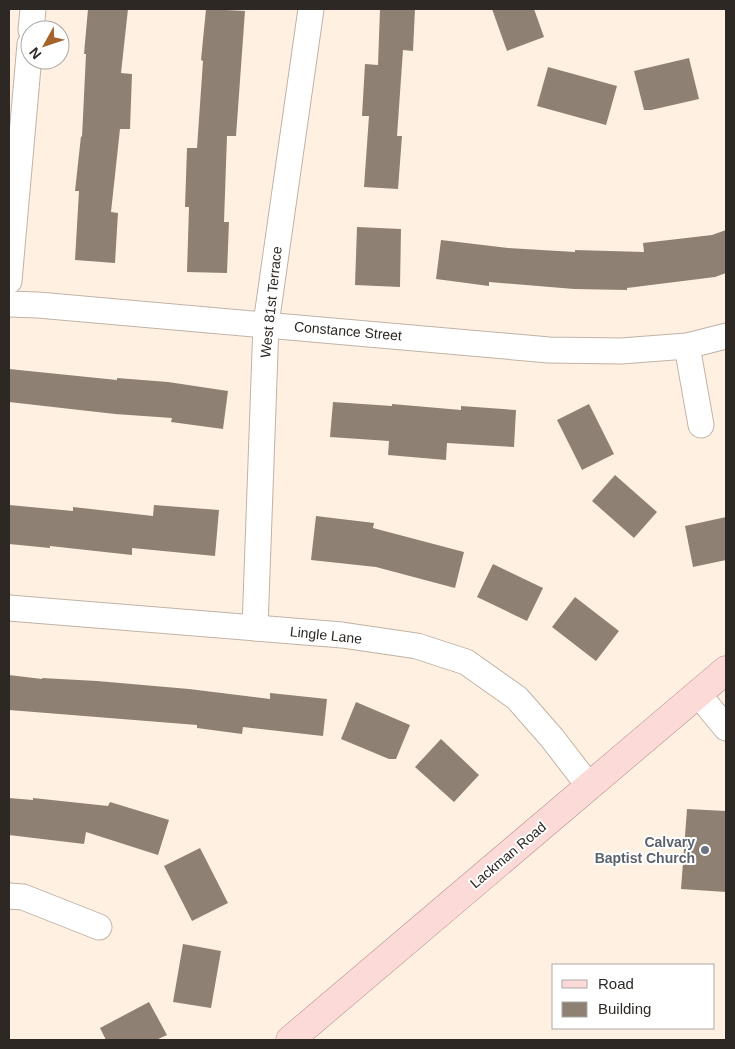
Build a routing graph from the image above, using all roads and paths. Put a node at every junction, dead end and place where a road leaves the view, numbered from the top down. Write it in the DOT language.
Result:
graph roads {
  1 [pos="312,9"];
  2 [pos="28,70"];
  3 [pos="9,281"];
  4 [pos="9,304"];
  5 [pos="266,324"];
  6 [pos="726,336"];
  7 [pos="687,346"];
  8 [pos="702,425"];
  9 [pos="9,608"];
  10 [pos="255,628"];
  11 [pos="726,670"];
  12 [pos="698,694"];
  13 [pos="726,728"];
  14 [pos="589,786"];
  15 [pos="9,896"];
  16 [pos="99,928"];
  17 [pos="290,1040"];
  1 -- 5 [label="street, West 81st Terrace"];
  2 -- 3 [label="street"];
  4 -- 5 [label="street, Constance Street"];
  5 -- 7 [label="street, Constance Street"];
  5 -- 10 [label="street, West 81st Terrace"];
  6 -- 7 [label="street, Constance Street"];
  7 -- 8 [label="street"];
  9 -- 10 [label="street, Lingle Lane"];
  10 -- 14 [label="street, Lingle Lane"];
  11 -- 12 [label="main road, Lackman Road"];
  12 -- 13 [label="street"];
  12 -- 14 [label="main road, Lackman Road"];
  14 -- 17 [label="main road, Lackman Road"];
  15 -- 16 [label="street"];
}
